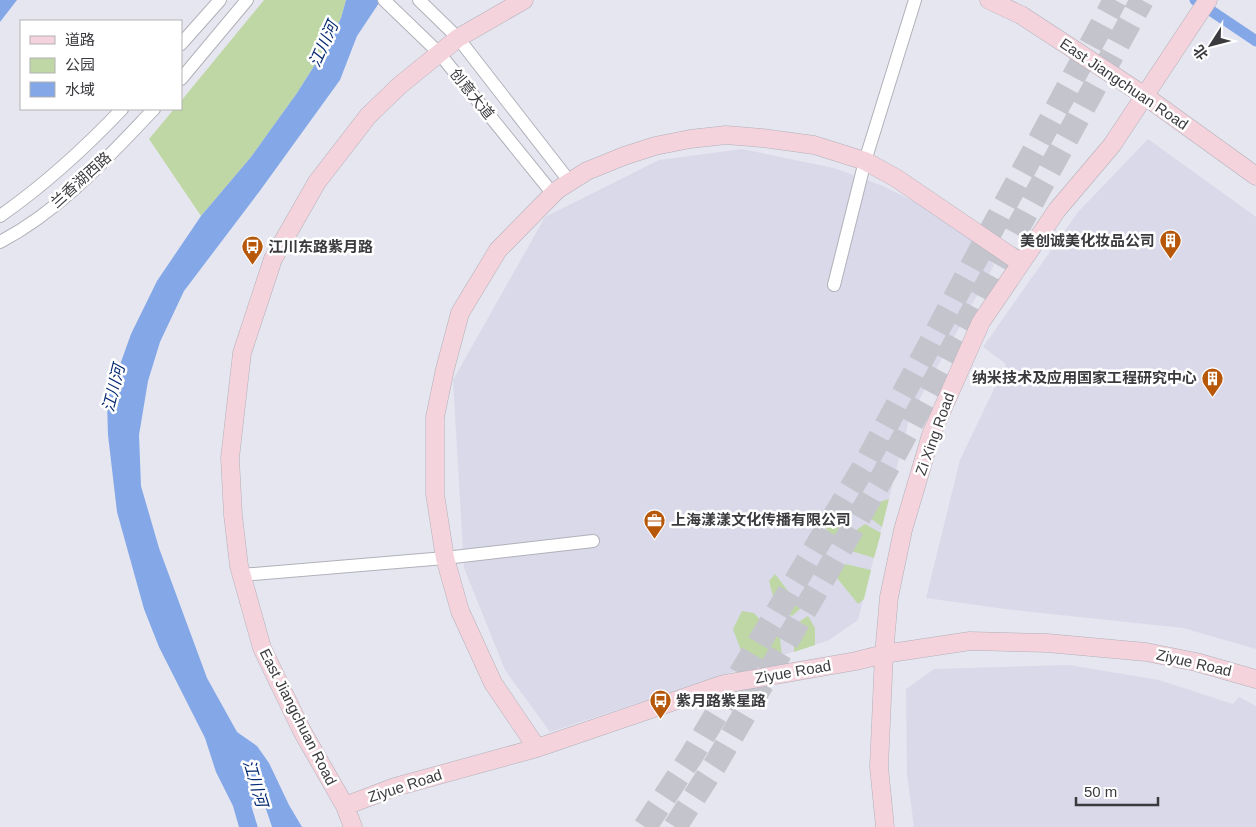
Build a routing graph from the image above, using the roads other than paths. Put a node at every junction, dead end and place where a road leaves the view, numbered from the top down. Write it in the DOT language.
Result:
graph roads {
  1 [pos="220,0"];
  2 [pos="247,0"];
  3 [pos="419,0"];
  4 [pos="524,0"];
  5 [pos="915,0"];
  6 [pos="989,0"];
  7 [pos="1208,0"];
  8 [pos="386,2"];
  9 [pos="458,38"];
  10 [pos="182,43"];
  11 [pos="439,53"];
  12 [pos="182,78"];
  13 [pos="1145,96"];
  14 [pos="121,110"];
  15 [pos="153,110"];
  16 [pos="865,161"];
  17 [pos="1256,176"];
  18 [pos="570,182"];
  19 [pos="553,194"];
  20 [pos="0,216"];
  21 [pos="0,242"];
  22 [pos="1021,263"];
  23 [pos="834,285"];
  24 [pos="592,541"];
  25 [pos="445,558"];
  26 [pos="242,575"];
  27 [pos="884,654"];
  28 [pos="1256,679"];
  29 [pos="537,748"];
  30 [pos="344,806"];
  31 [pos="353,827"];
  32 [pos="885,827"];
  1 -- 10 [label="street"];
  2 -- 12 [label="street"];
  3 -- 9 [label="street"];
  4 -- 9 [label="street, East Jiangchuan Road"];
  5 -- 16 [label="street"];
  6 -- 13 [label="street, East Jiangchuan Road"];
  7 -- 13 [label="street, Zi Xing Road"];
  8 -- 11 [label="street, 创意大道"];
  9 -- 11 [label="street, East Jiangchuan Road"];
  9 -- 18 [label="street"];
  11 -- 19 [label="street, 创意大道"];
  11 -- 26 [label="street, East Jiangchuan Road"];
  13 -- 17 [label="street, East Jiangchuan Road"];
  13 -- 22 [label="street, Zi Xing Road"];
  14 -- 20 [label="street, 兰香湖西路"];
  15 -- 21 [label="street, 兰香湖西路"];
  16 -- 18 [label="street"];
  16 -- 22 [label="street"];
  16 -- 23 [label="street"];
  18 -- 19 [label="street"];
  19 -- 25 [label="street"];
  22 -- 27 [label="street, Zi Xing Road"];
  24 -- 25 [label="street"];
  25 -- 26 [label="street"];
  25 -- 29 [label="street"];
  26 -- 30 [label="street, East Jiangchuan Road"];
  27 -- 28 [label="street, Ziyue Road"];
  27 -- 29 [label="street, Ziyue Road"];
  27 -- 32 [label="street, Zi Xing Road"];
  29 -- 30 [label="street, Ziyue Road"];
  30 -- 31 [label="street, East Jiangchuan Road"];
}
